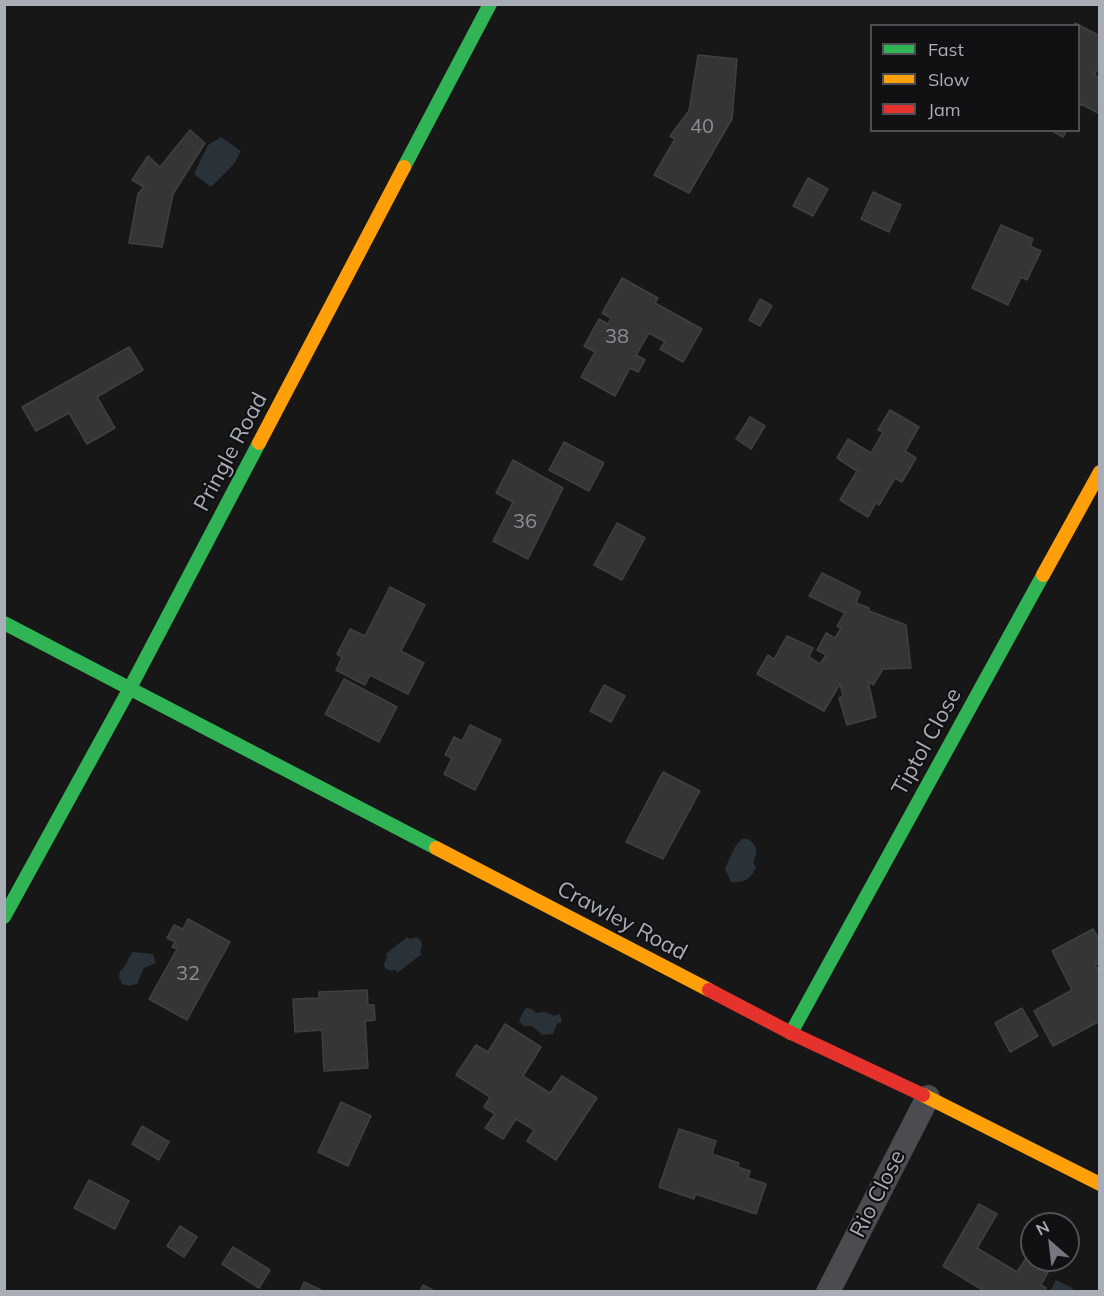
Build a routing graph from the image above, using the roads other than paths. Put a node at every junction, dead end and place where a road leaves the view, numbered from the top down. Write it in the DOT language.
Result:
graph roads {
  1 [pos="490,4"];
  2 [pos="1100,472"];
  3 [pos="4,623"];
  4 [pos="129,688"];
  5 [pos="4,917"];
  6 [pos="791,1033"];
  7 [pos="927,1098"];
  8 [pos="1100,1184"];
  9 [pos="828,1292"];
  1 -- 4 [label="street, Pringle Road"];
  2 -- 6 [label="street, Tiptol Close"];
  3 -- 4 [label="street, Crawley Road"];
  4 -- 5 [label="street, Pringle Road"];
  4 -- 6 [label="street, Crawley Road"];
  6 -- 7 [label="street, Crawley Road"];
  7 -- 8 [label="street, Crawley Road"];
  7 -- 9 [label="street, Rio Close"];
}
